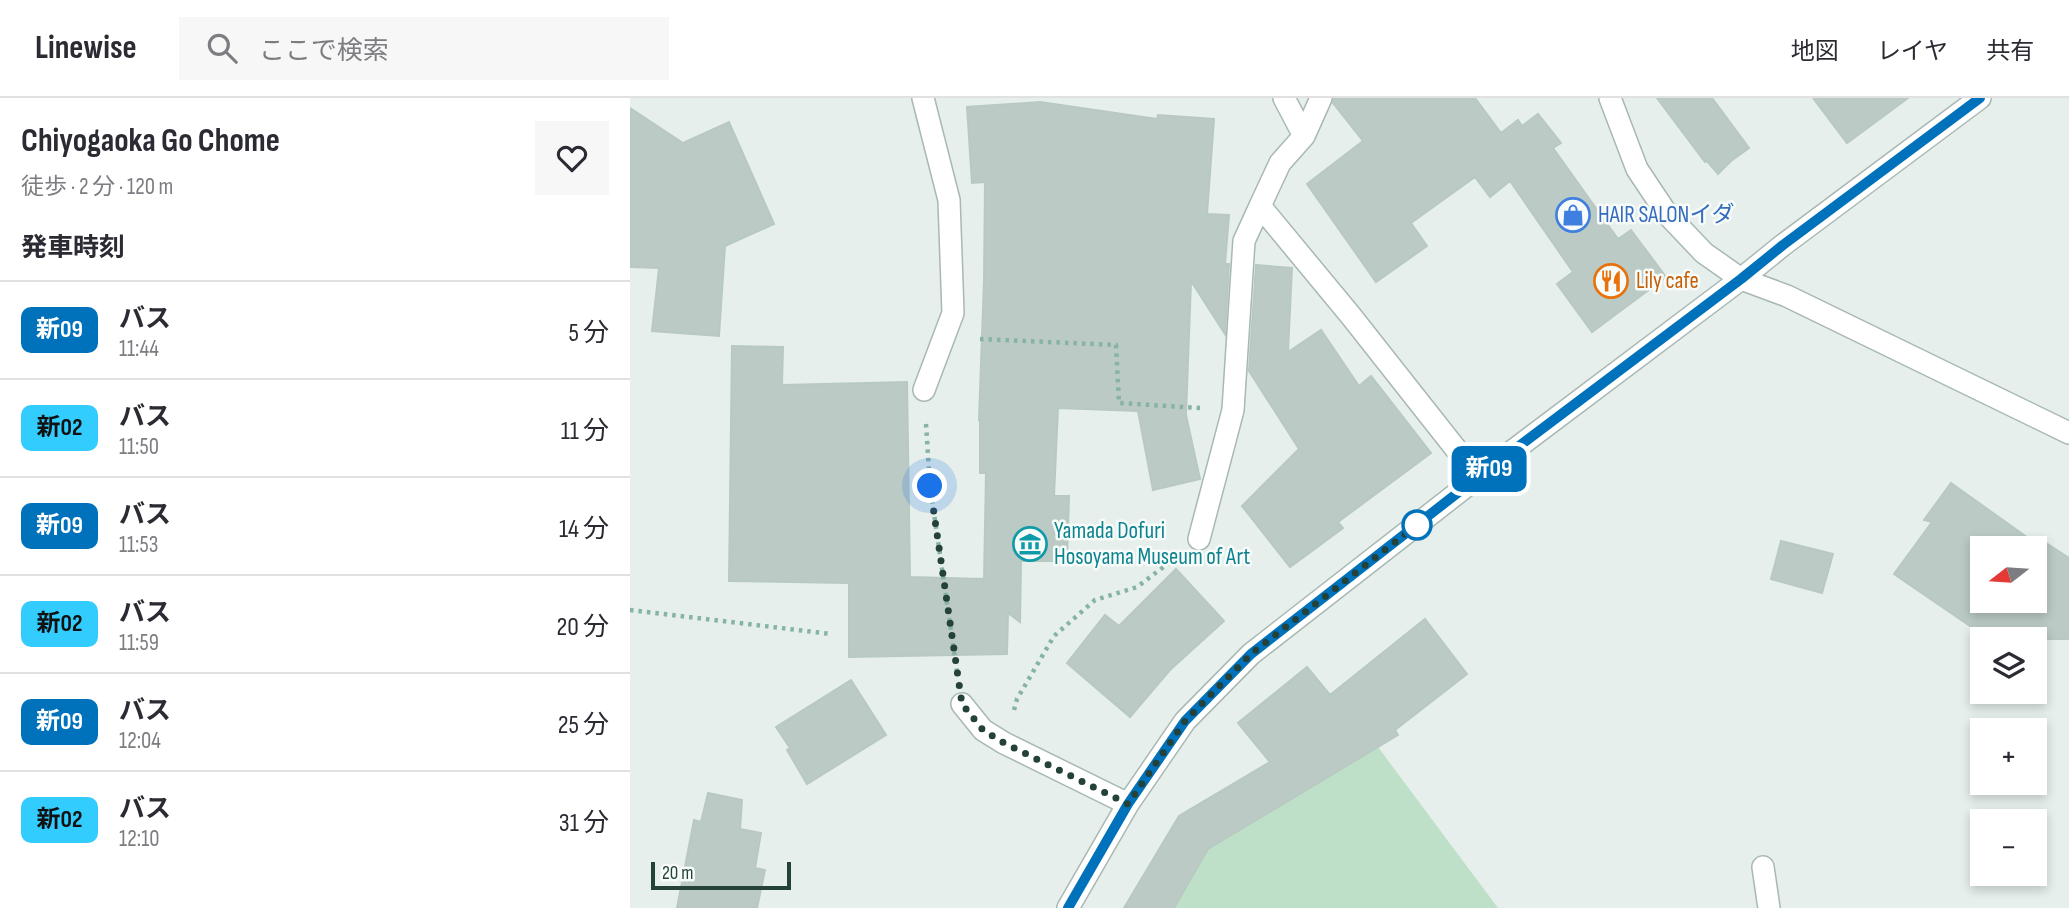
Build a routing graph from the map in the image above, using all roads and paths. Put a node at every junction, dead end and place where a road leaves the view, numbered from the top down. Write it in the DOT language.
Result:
graph roads {
  1 [pos="923,98"];
  2 [pos="1284,98"];
  3 [pos="1321,98"];
  4 [pos="1610,98"];
  5 [pos="1970,101"];
  6 [pos="1304,136"];
  7 [pos="1260,206"];
  8 [pos="1741,279"];
  9 [pos="944,337"];
  10 [pos="924,390"];
  11 [pos="1233,410"];
  12 [pos="2069,433"];
  13 [pos="1478,477"];
  14 [pos="1199,539"];
  15 [pos="630,610"];
  16 [pos="831,634"];
  17 [pos="962,704"];
  18 [pos="1004,743"];
  19 [pos="1128,804"];
  20 [pos="1763,867"];
  21 [pos="1068,908"];
  22 [pos="1769,908"];
  1 -- 9 [label="street"];
  2 -- 6 [label="street"];
  3 -- 6 [label="street"];
  4 -- 8 [label="street"];
  5 -- 8 [label="street"];
  6 -- 7 [label="street"];
  7 -- 11 [label="street"];
  7 -- 13 [label="street"];
  8 -- 12 [label="street"];
  8 -- 13 [label="street"];
  9 -- 10 [label="street"];
  9 -- 11 [label="path"];
  10 -- 17 [label="path"];
  11 -- 14 [label="street"];
  13 -- 19 [label="street"];
  14 -- 18 [label="path"];
  15 -- 16 [label="path"];
  17 -- 18 [label="street"];
  18 -- 19 [label="street"];
  19 -- 21 [label="street"];
  20 -- 22 [label="street"];
}
